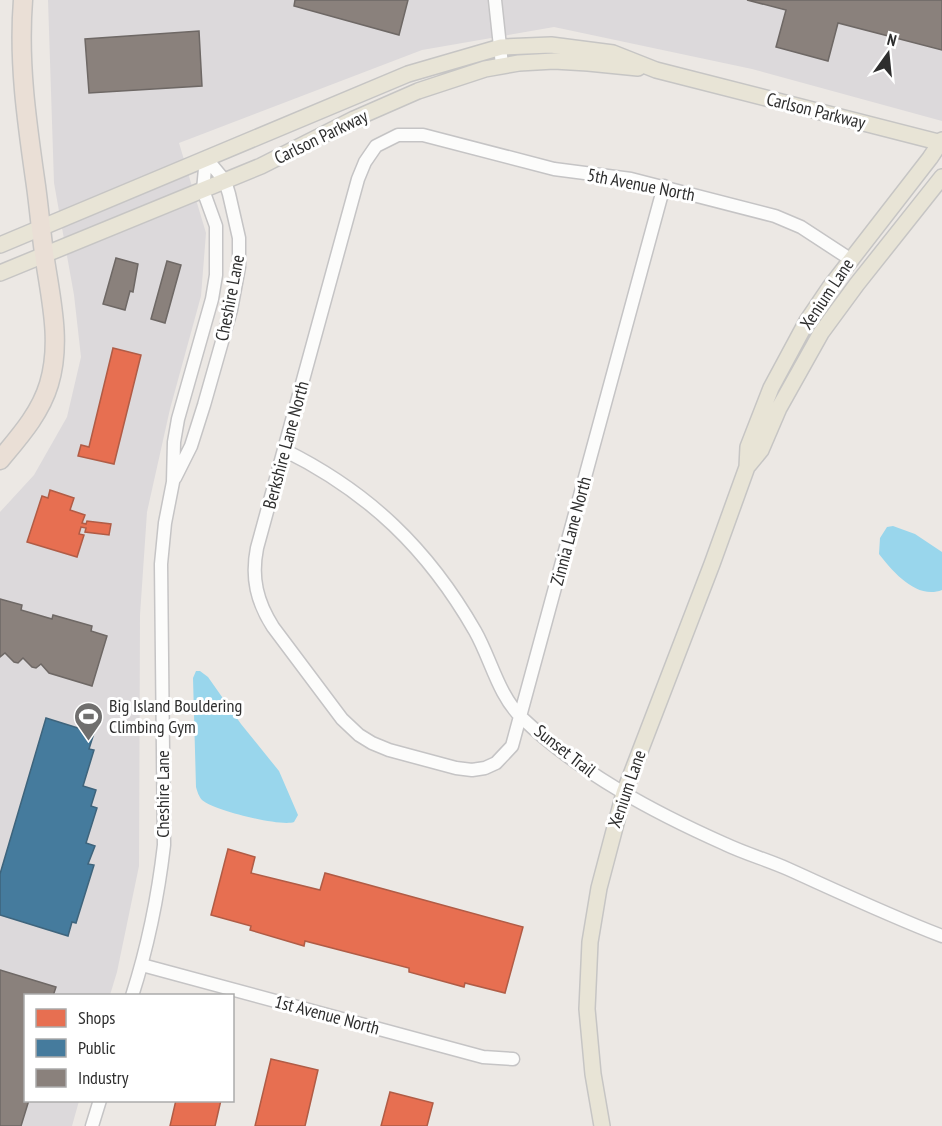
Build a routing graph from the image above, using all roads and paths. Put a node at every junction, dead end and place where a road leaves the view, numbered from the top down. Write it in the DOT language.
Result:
graph roads {
  1 [pos="23,0"];
  2 [pos="495,0"];
  3 [pos="501,47"];
  4 [pos="502,65"];
  5 [pos="656,70"];
  6 [pos="423,135"];
  7 [pos="942,142"];
  8 [pos="206,158"];
  9 [pos="942,177"];
  10 [pos="225,181"];
  11 [pos="664,186"];
  12 [pos="203,190"];
  13 [pos="42,228"];
  14 [pos="0,245"];
  15 [pos="44,255"];
  16 [pos="850,259"];
  17 [pos="0,273"];
  18 [pos="284,450"];
  19 [pos="0,460"];
  20 [pos="747,467"];
  21 [pos="173,482"];
  22 [pos="521,717"];
  23 [pos="389,750"];
  24 [pos="624,793"];
  25 [pos="942,936"];
  26 [pos="142,965"];
  27 [pos="133,994"];
  28 [pos="513,1059"];
  29 [pos="100,1102"];
  30 [pos="92,1126"];
  31 [pos="602,1126"];
  1 -- 13 [label="highway"];
  2 -- 3 [label="street"];
  3 -- 4 [label="street"];
  3 -- 5 [label="main road, Carlson Parkway"];
  3 -- 8 [label="main road, Carlson Parkway"];
  4 -- 5 [label="main road, Carlson Parkway"];
  4 -- 10 [label="main road, Carlson Parkway"];
  5 -- 7 [label="main road, Carlson Parkway"];
  6 -- 11 [label="street, 5th Avenue North"];
  6 -- 18 [label="street, Berkshire Lane North"];
  7 -- 16 [label="main road, Xenium Lane"];
  8 -- 10 [label="street, Cheshire Lane"];
  8 -- 12 [label="street, Cheshire Lane"];
  8 -- 13 [label="main road, Carlson Parkway"];
  9 -- 20 [label="main road, Xenium Lane"];
  10 -- 12 [label="main road, Carlson Parkway"];
  10 -- 21 [label="street, Cheshire Lane"];
  11 -- 16 [label="street, 5th Avenue North"];
  11 -- 22 [label="street, Zinnia Lane North"];
  12 -- 15 [label="main road, Carlson Parkway"];
  12 -- 21 [label="street, Cheshire Lane"];
  13 -- 14 [label="main road, Carlson Parkway"];
  13 -- 15 [label="highway"];
  15 -- 17 [label="main road, Carlson Parkway"];
  15 -- 19 [label="highway"];
  16 -- 20 [label="main road, Xenium Lane"];
  18 -- 22 [label="street, Sunset Trail"];
  18 -- 23 [label="street, Berkshire Lane North"];
  20 -- 24 [label="main road, Xenium Lane"];
  21 -- 26 [label="street, Cheshire Lane"];
  22 -- 23 [label="street, Zinnia Lane North"];
  22 -- 24 [label="street, Sunset Trail"];
  24 -- 25 [label="street, Sunset Trail"];
  24 -- 31 [label="main road, Xenium Lane"];
  26 -- 27 [label="street, Cheshire Lane"];
  26 -- 28 [label="street, 1st Avenue North"];
  29 -- 30 [label="street"];
}
